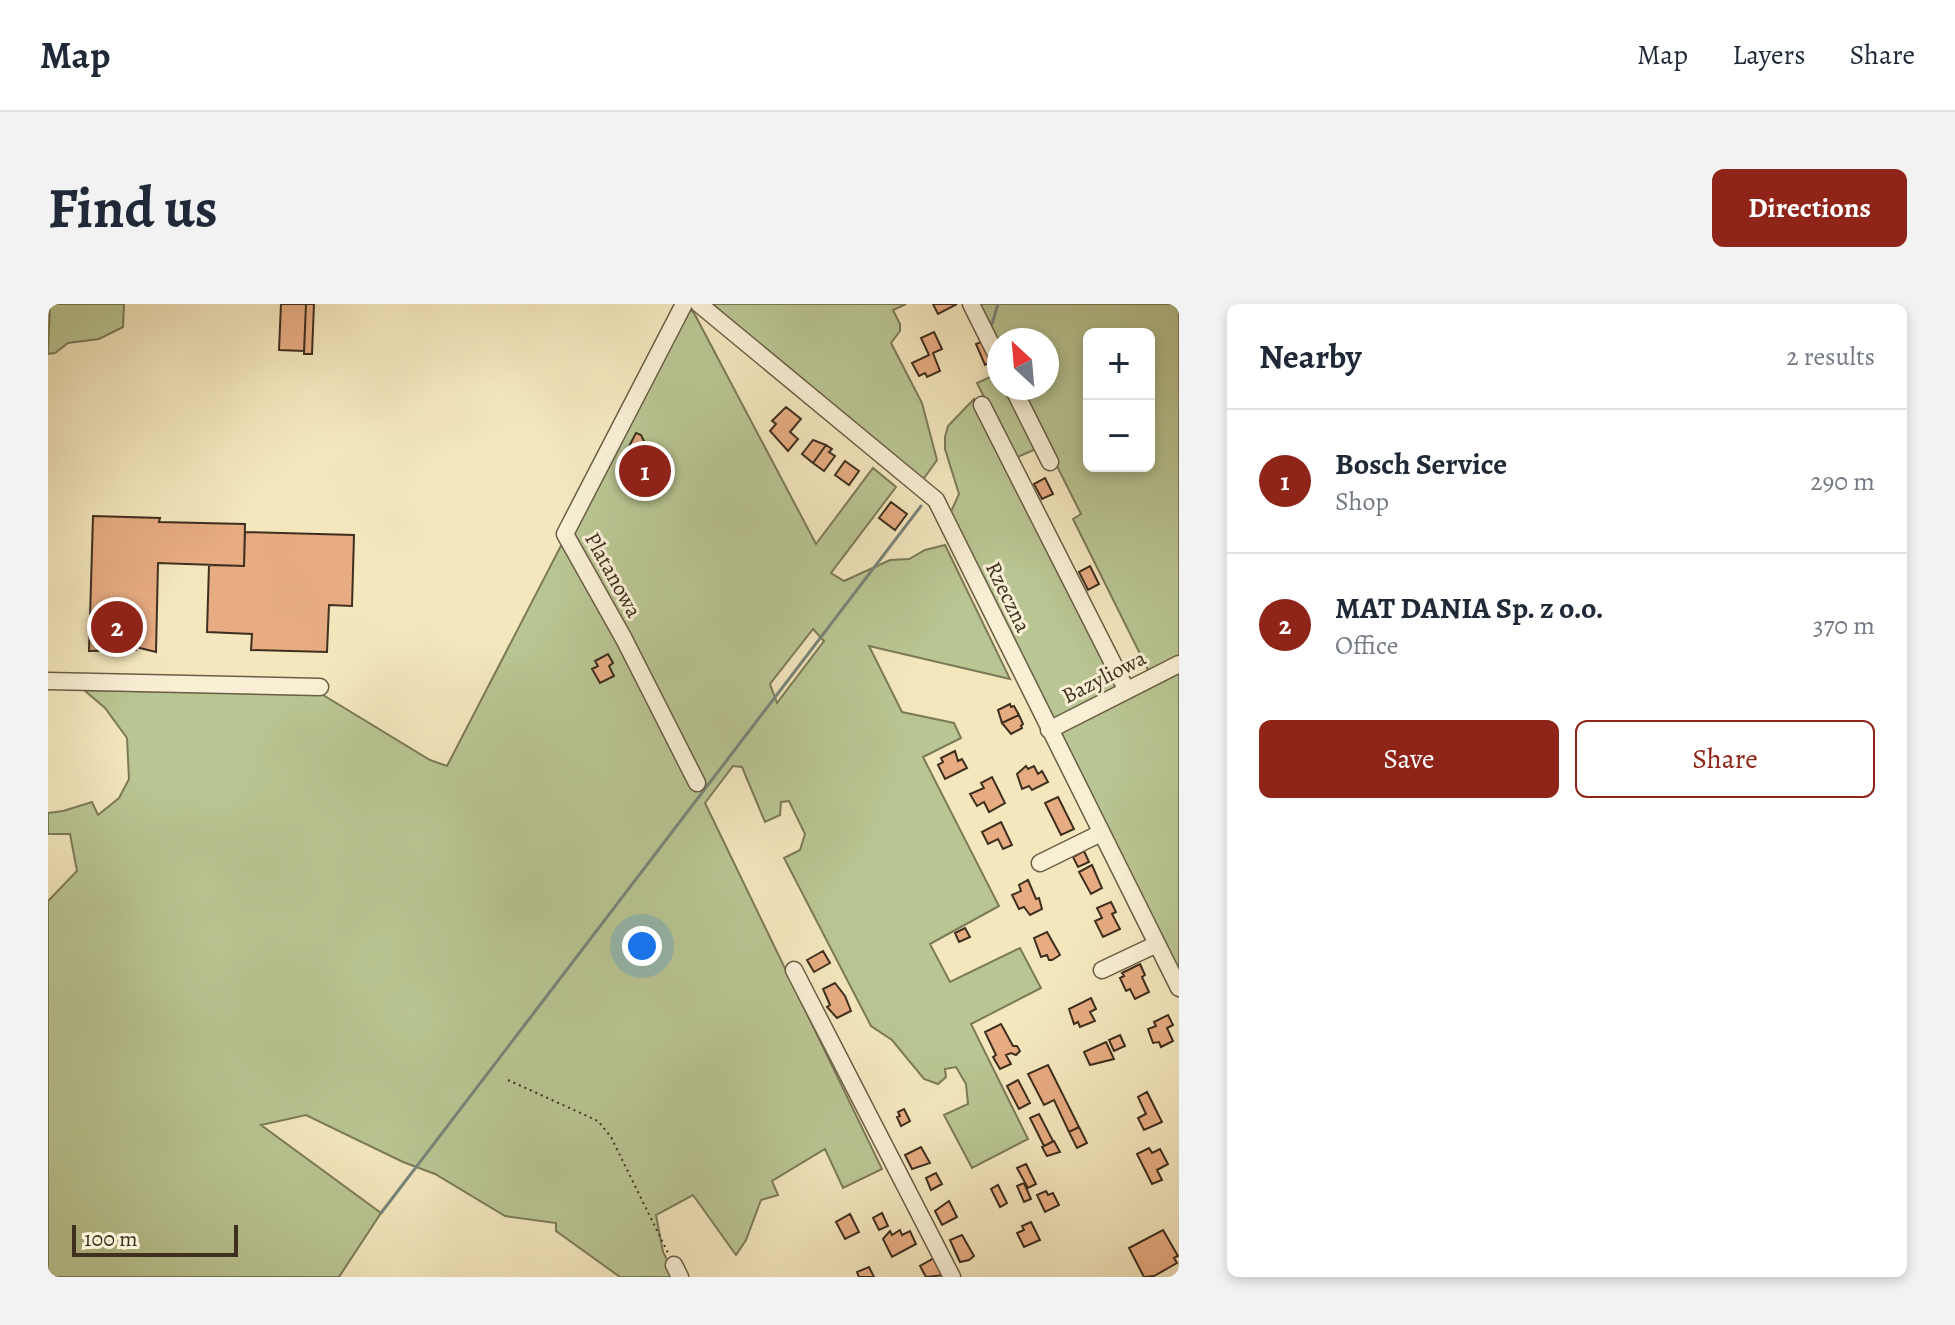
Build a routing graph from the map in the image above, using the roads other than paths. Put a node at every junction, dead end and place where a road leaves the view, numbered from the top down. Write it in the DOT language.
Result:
graph roads {
  1 [pos="684,304"];
  2 [pos="699,304"];
  3 [pos="971,304"];
  4 [pos="987,336"];
  5 [pos="1019,400"];
  6 [pos="982,405"];
  7 [pos="1050,462"];
  8 [pos="1179,664"];
  9 [pos="48,681"];
  10 [pos="320,687"];
  11 [pos="1126,689"];
  12 [pos="1049,730"];
  13 [pos="697,783"];
  14 [pos="1101,833"];
  15 [pos="1040,863"];
  16 [pos="1157,944"];
  17 [pos="794,970"];
  18 [pos="1102,970"];
  19 [pos="1179,988"];
  20 [pos="952,1277"];
  1 -- 13 [label="street, Platanowa"];
  2 -- 12 [label="street, Rzeczna"];
  3 -- 4 [label="street"];
  5 -- 7 [label="street"];
  6 -- 11 [label="street"];
  8 -- 11 [label="street, Bazyliowa"];
  9 -- 10 [label="street"];
  11 -- 12 [label="street, Bazyliowa"];
  12 -- 14 [label="street, Rzeczna"];
  14 -- 15 [label="street"];
  14 -- 16 [label="street, Rzeczna"];
  16 -- 18 [label="street"];
  16 -- 19 [label="street, Rzeczna"];
  17 -- 20 [label="street"];
}
